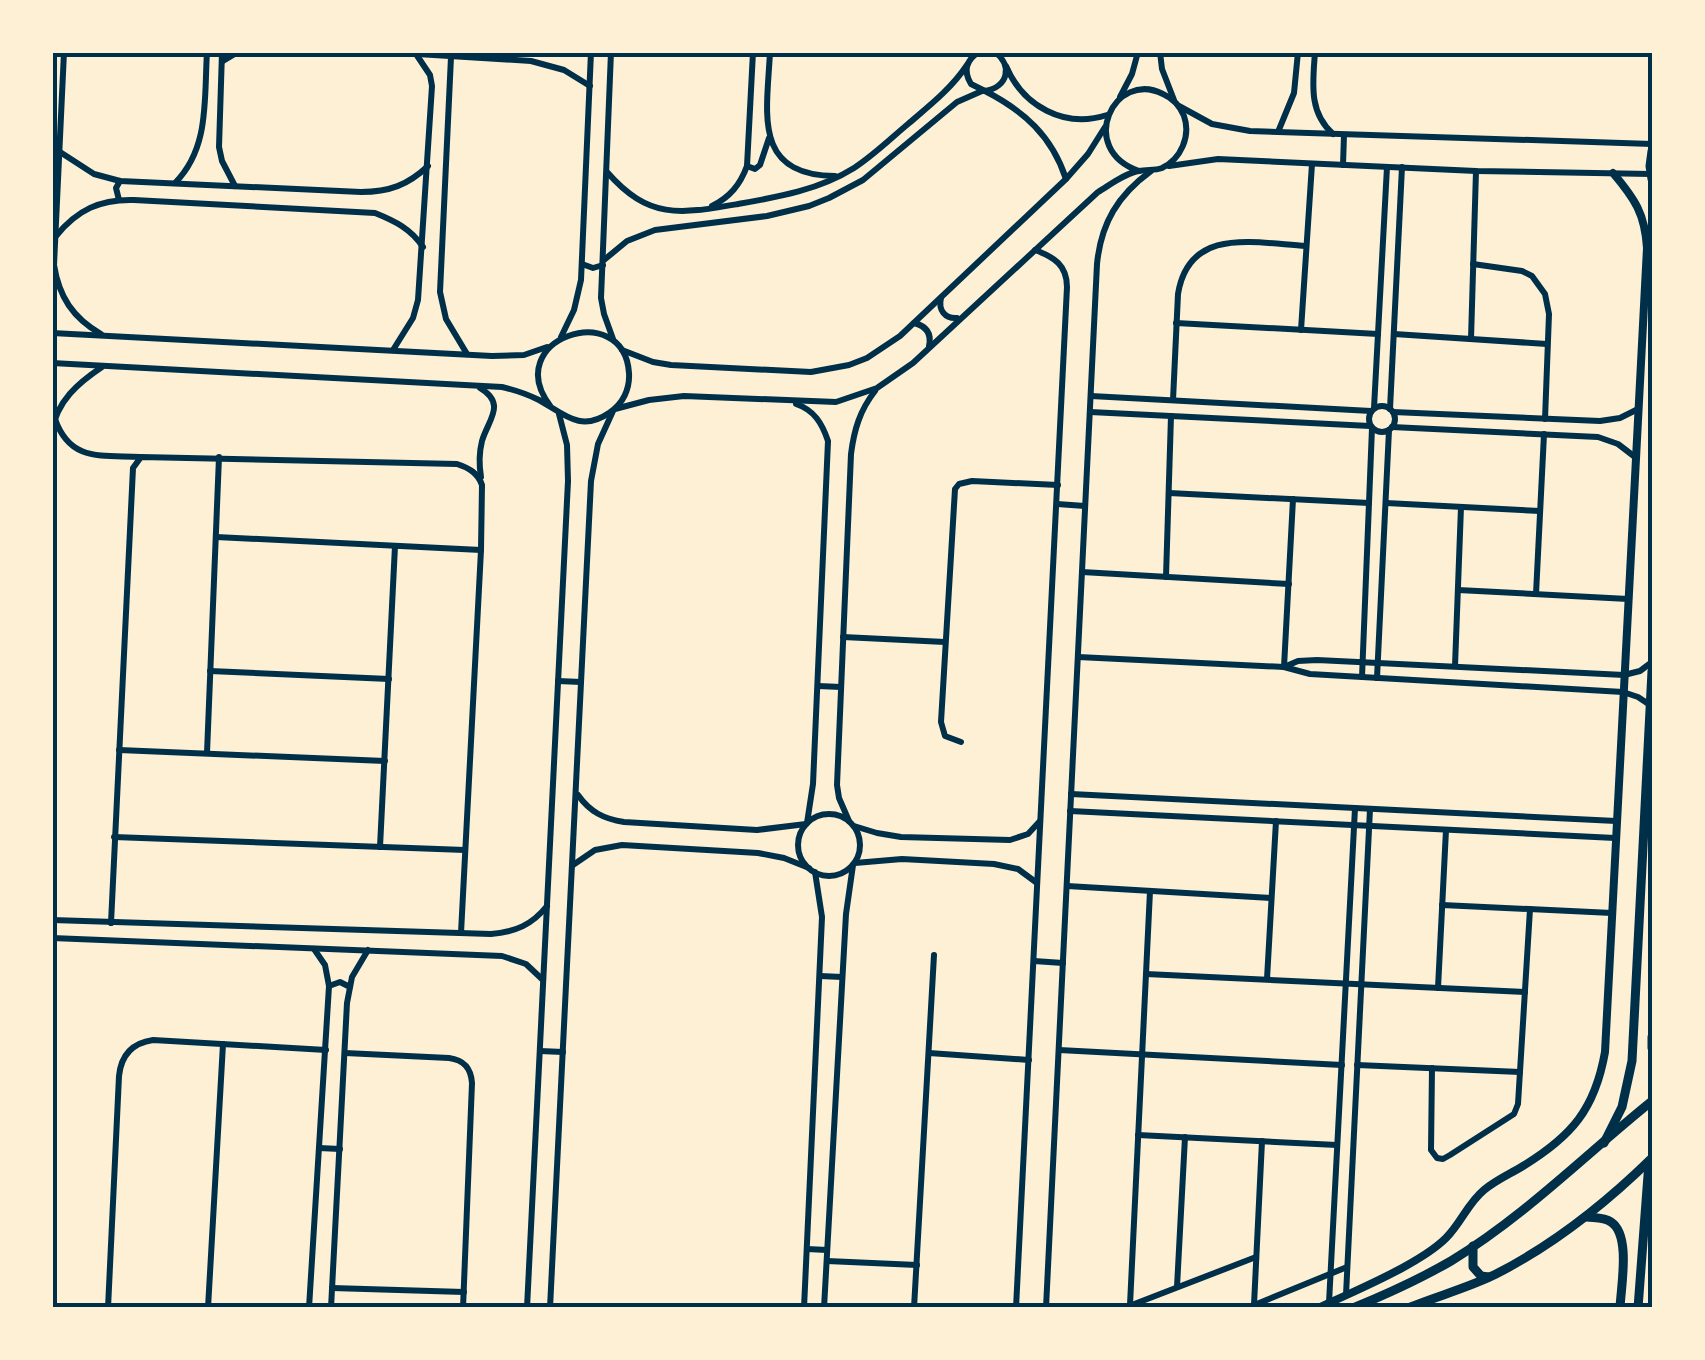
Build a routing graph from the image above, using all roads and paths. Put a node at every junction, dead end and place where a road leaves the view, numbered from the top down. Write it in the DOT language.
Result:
graph roads {
  1 [pos="64,52"];
  2 [pos="207,52"];
  3 [pos="222,52"];
  4 [pos="238,52"];
  5 [pos="385,52"];
  6 [pos="534,52"];
  7 [pos="591,52"];
  8 [pos="612,52"];
  9 [pos="754,52"];
  10 [pos="770,52"];
  11 [pos="1138,52"];
  12 [pos="1160,52"];
  13 [pos="1298,52"];
  14 [pos="1315,52"];
  15 [pos="416,54"];
  16 [pos="450,56"];
  17 [pos="972,57"];
  18 [pos="1001,57"];
  19 [pos="222,62"];
  20 [pos="531,62"];
  21 [pos="590,86"];
  22 [pos="984,91"];
  23 [pos="1119,100"];
  24 [pos="1176,103"];
  25 [pos="1108,114"];
  26 [pos="1105,126"];
  27 [pos="202,130"];
  28 [pos="218,132"];
  29 [pos="1278,132"];
  30 [pos="1334,134"];
  31 [pos="1344,135"];
  32 [pos="769,138"];
  33 [pos="1652,147"];
  34 [pos="60,152"];
  35 [pos="1312,164"];
  36 [pos="1343,165"];
  37 [pos="428,166"];
  38 [pos="747,166"];
  39 [pos="1387,167"];
  40 [pos="1162,168"];
  41 [pos="1402,168"];
  42 [pos="1139,171"];
  43 [pos="1151,171"];
  44 [pos="1476,171"];
  45 [pos="607,172"];
  46 [pos="1613,173"];
  47 [pos="841,176"];
  48 [pos="1652,176"];
  49 [pos="1066,178"];
  50 [pos="120,181"];
  51 [pos="174,184"];
  52 [pos="236,187"];
  53 [pos="364,199"];
  54 [pos="119,200"];
  55 [pos="704,210"];
  56 [pos="360,211"];
  57 [pos="671,212"];
  58 [pos="670,227"];
  59 [pos="56,236"];
  60 [pos="1306,246"];
  61 [pos="423,248"];
  62 [pos="1035,250"];
  63 [pos="604,262"];
  64 [pos="431,263"];
  65 [pos="582,264"];
  66 [pos="1473,264"];
  67 [pos="54,266"];
  68 [pos="942,296"];
  69 [pos="959,318"];
  70 [pos="913,323"];
  71 [pos="1176,323"];
  72 [pos="1301,330"];
  73 [pos="52,332"];
  74 [pos="1378,334"];
  75 [pos="1394,334"];
  76 [pos="102,335"];
  77 [pos="561,338"];
  78 [pos="1471,339"];
  79 [pos="553,344"];
  80 [pos="1548,344"];
  81 [pos="618,346"];
  82 [pos="929,347"];
  83 [pos="392,350"];
  84 [pos="468,355"];
  85 [pos="52,363"];
  86 [pos="103,366"];
  87 [pos="474,386"];
  88 [pos="877,388"];
  89 [pos="1090,396"];
  90 [pos="1173,400"];
  91 [pos="790,401"];
  92 [pos="551,408"];
  93 [pos="1373,409"];
  94 [pos="1638,409"];
  95 [pos="614,410"];
  96 [pos="1392,410"];
  97 [pos="1090,412"];
  98 [pos="559,414"];
  99 [pos="1172,416"];
  100 [pos="54,418"];
  101 [pos="1545,419"];
  102 [pos="1372,427"];
  103 [pos="1391,429"];
  104 [pos="52,431"];
  105 [pos="1544,434"];
  106 [pos="1635,457"];
  107 [pos="141,458"];
  108 [pos="219,458"];
  109 [pos="482,485"];
  110 [pos="1058,485"];
  111 [pos="1169,493"];
  112 [pos="1293,499"];
  113 [pos="1369,503"];
  114 [pos="1386,503"];
  115 [pos="1056,504"];
  116 [pos="1085,506"];
  117 [pos="1461,507"];
  118 [pos="1540,511"];
  119 [pos="216,537"];
  120 [pos="395,546"];
  121 [pos="482,550"];
  122 [pos="1082,572"];
  123 [pos="1166,576"];
  124 [pos="1289,584"];
  125 [pos="1458,590"];
  126 [pos="1536,594"];
  127 [pos="1628,598"];
  128 [pos="843,638"];
  129 [pos="946,642"];
  130 [pos="1078,657"];
  131 [pos="1362,662"];
  132 [pos="1378,662"];
  133 [pos="1652,662"];
  134 [pos="1284,666"];
  135 [pos="1455,666"];
  136 [pos="1652,670"];
  137 [pos="210,671"];
  138 [pos="1624,675"];
  139 [pos="1362,677"];
  140 [pos="1377,678"];
  141 [pos="388,679"];
  142 [pos="558,681"];
  143 [pos="581,682"];
  144 [pos="818,686"];
  145 [pos="841,687"];
  146 [pos="1623,692"];
  147 [pos="1651,706"];
  148 [pos="961,742"];
  149 [pos="119,750"];
  150 [pos="207,753"];
  151 [pos="384,761"];
  152 [pos="576,792"];
  153 [pos="1071,794"];
  154 [pos="1355,808"];
  155 [pos="1370,809"];
  156 [pos="1070,810"];
  157 [pos="1041,820"];
  158 [pos="1276,821"];
  159 [pos="1616,822"];
  160 [pos="807,823"];
  161 [pos="851,824"];
  162 [pos="1354,824"];
  163 [pos="1369,826"];
  164 [pos="1446,829"];
  165 [pos="114,837"];
  166 [pos="1615,838"];
  167 [pos="380,846"];
  168 [pos="465,850"];
  169 [pos="853,864"];
  170 [pos="572,866"];
  171 [pos="812,870"];
  172 [pos="1038,883"];
  173 [pos="1067,886"];
  174 [pos="1150,891"];
  175 [pos="1271,898"];
  176 [pos="548,905"];
  177 [pos="1442,905"];
  178 [pos="1530,909"];
  179 [pos="1612,913"];
  180 [pos="53,921"];
  181 [pos="111,923"];
  182 [pos="461,933"];
  183 [pos="53,937"];
  184 [pos="494,940"];
  185 [pos="313,948"];
  186 [pos="368,950"];
  187 [pos="489,955"];
  188 [pos="934,955"];
  189 [pos="1034,961"];
  190 [pos="1063,963"];
  191 [pos="1146,974"];
  192 [pos="820,976"];
  193 [pos="842,977"];
  194 [pos="1267,980"];
  195 [pos="544,982"];
  196 [pos="1346,984"];
  197 [pos="1361,984"];
  198 [pos="330,986"];
  199 [pos="350,987"];
  200 [pos="1438,988"];
  201 [pos="1525,992"];
  202 [pos="1652,1037"];
  203 [pos="222,1044"];
  204 [pos="1652,1048"];
  205 [pos="326,1050"];
  206 [pos="1058,1050"];
  207 [pos="540,1051"];
  208 [pos="563,1052"];
  209 [pos="345,1053"];
  210 [pos="929,1054"];
  211 [pos="1142,1054"];
  212 [pos="1029,1060"];
  213 [pos="1342,1064"];
  214 [pos="1357,1065"];
  215 [pos="1432,1068"];
  216 [pos="1520,1072"];
  217 [pos="1652,1100"];
  218 [pos="1138,1135"];
  219 [pos="1185,1137"];
  220 [pos="1262,1141"];
  221 [pos="1604,1143"];
  222 [pos="1338,1145"];
  223 [pos="319,1148"];
  224 [pos="340,1149"];
  225 [pos="1650,1160"];
  226 [pos="1587,1217"];
  227 [pos="1473,1246"];
  228 [pos="806,1249"];
  229 [pos="827,1250"];
  230 [pos="1256,1257"];
  231 [pos="827,1261"];
  232 [pos="917,1266"];
  233 [pos="1348,1268"];
  234 [pos="1331,1274"];
  235 [pos="1494,1275"];
  236 [pos="332,1288"];
  237 [pos="1177,1288"];
  238 [pos="464,1292"];
  239 [pos="1346,1295"];
  240 [pos="1329,1302"];
  241 [pos="1424,1304"];
  242 [pos="1127,1306"];
  243 [pos="1250,1306"];
  244 [pos="108,1308"];
  245 [pos="208,1308"];
  246 [pos="309,1308"];
  247 [pos="331,1308"];
  248 [pos="463,1308"];
  249 [pos="527,1308"];
  250 [pos="550,1308"];
  251 [pos="804,1308"];
  252 [pos="824,1308"];
  253 [pos="914,1308"];
  254 [pos="1016,1308"];
  255 [pos="1046,1308"];
  256 [pos="1318,1308"];
  257 [pos="1353,1308"];
  258 [pos="1408,1308"];
  259 [pos="1620,1308"];
  260 [pos="1638,1308"];
  1 -- 34 [label="street"];
  2 -- 27 [label="street"];
  3 -- 19 [label="street"];
  4 -- 19 [label="street"];
  5 -- 15 [label="street"];
  6 -- 20 [label="street"];
  7 -- 21 [label="street"];
  8 -- 45 [label="street"];
  9 -- 38 [label="street"];
  10 -- 32 [label="street"];
  11 -- 23 [label="street"];
  12 -- 24 [label="street"];
  13 -- 29 [label="street"];
  14 -- 30 [label="street"];
  15 -- 16 [label="street"];
  15 -- 37 [label="street"];
  16 -- 20 [label="street"];
  16 -- 64 [label="street"];
  17 -- 22 [label="street"];
  17 -- 47 [label="street"];
  18 -- 22 [label="street"];
  18 -- 25 [label="street"];
  19 -- 28 [label="street"];
  20 -- 21 [label="street"];
  21 -- 65 [label="street"];
  22 -- 49 [label="street"];
  22 -- 58 [label="street"];
  23 -- 24 [label="street"];
  23 -- 25 [label="street"];
  24 -- 29 [label="street"];
  24 -- 40 [label="street"];
  25 -- 26 [label="street"];
  26 -- 42 [label="street"];
  26 -- 49 [label="street"];
  27 -- 28 [label="street"];
  27 -- 51 [label="street"];
  28 -- 52 [label="street"];
  29 -- 30 [label="street"];
  30 -- 31 [label="street"];
  31 -- 33 [label="street"];
  31 -- 36 [label="street"];
  32 -- 38 [label="street"];
  32 -- 47 [label="street"];
  33 -- 48 [label="main road"];
  34 -- 50 [label="street"];
  34 -- 59 [label="street"];
  35 -- 36 [label="street"];
  35 -- 40 [label="street"];
  35 -- 60 [label="street"];
  36 -- 39 [label="street"];
  37 -- 53 [label="street"];
  37 -- 61 [label="street"];
  38 -- 55 [label="street"];
  39 -- 41 [label="street"];
  39 -- 74 [label="street"];
  40 -- 43 [label="street"];
  41 -- 44 [label="street"];
  41 -- 75 [label="street"];
  42 -- 43 [label="street"];
  42 -- 62 [label="street"];
  43 -- 89 [label="street"];
  44 -- 46 [label="street"];
  44 -- 66 [label="street"];
  45 -- 57 [label="street"];
  45 -- 63 [label="street"];
  46 -- 48 [label="street"];
  46 -- 94 [label="street"];
  47 -- 55 [label="street"];
  49 -- 68 [label="street"];
  50 -- 51 [label="street"];
  50 -- 54 [label="street"];
  51 -- 52 [label="street"];
  52 -- 53 [label="street"];
  53 -- 56 [label="street"];
  54 -- 56 [label="street"];
  54 -- 59 [label="street"];
  55 -- 57 [label="street"];
  56 -- 61 [label="street"];
  57 -- 58 [label="street"];
  58 -- 63 [label="street"];
  59 -- 67 [label="street"];
  60 -- 71 [label="street"];
  60 -- 72 [label="street"];
  61 -- 64 [label="street"];
  62 -- 69 [label="street"];
  62 -- 110 [label="street"];
  63 -- 65 [label="street"];
  63 -- 81 [label="street"];
  64 -- 83 [label="street"];
  64 -- 84 [label="street"];
  65 -- 77 [label="street"];
  66 -- 78 [label="street"];
  66 -- 80 [label="street"];
  67 -- 76 [label="street"];
  68 -- 69 [label="street"];
  68 -- 70 [label="street"];
  69 -- 82 [label="street"];
  70 -- 81 [label="street"];
  70 -- 82 [label="street"];
  71 -- 72 [label="street"];
  71 -- 90 [label="street"];
  72 -- 74 [label="street"];
  73 -- 76 [label="street"];
  74 -- 93 [label="street"];
  75 -- 78 [label="street"];
  75 -- 96 [label="street"];
  76 -- 83 [label="street"];
  77 -- 79 [label="street"];
  77 -- 81 [label="street"];
  78 -- 80 [label="street"];
  79 -- 84 [label="street"];
  79 -- 92 [label="street"];
  80 -- 101 [label="street"];
  81 -- 95 [label="street"];
  82 -- 88 [label="street"];
  83 -- 84 [label="street"];
  85 -- 86 [label="street"];
  86 -- 87 [label="street"];
  86 -- 100 [label="street"];
  87 -- 92 [label="street"];
  87 -- 109 [label="street"];
  88 -- 91 [label="street"];
  88 -- 128 [label="street"];
  89 -- 90 [label="street"];
  89 -- 97 [label="street"];
  90 -- 93 [label="street"];
  91 -- 95 [label="street"];
  91 -- 144 [label="street"];
  92 -- 98 [label="street"];
  93 -- 96 [label="street"];
  93 -- 102 [label="street"];
  94 -- 101 [label="street"];
  94 -- 106 [label="street"];
  95 -- 98 [label="street"];
  95 -- 143 [label="street"];
  96 -- 101 [label="street"];
  96 -- 103 [label="street"];
  97 -- 99 [label="street"];
  97 -- 116 [label="street"];
  98 -- 142 [label="street"];
  99 -- 102 [label="street"];
  99 -- 111 [label="street"];
  100 -- 104 [label="street"];
  100 -- 107 [label="street"];
  102 -- 103 [label="street"];
  102 -- 113 [label="street"];
  103 -- 105 [label="street"];
  103 -- 114 [label="street"];
  105 -- 106 [label="street"];
  105 -- 118 [label="street"];
  106 -- 127 [label="street"];
  107 -- 108 [label="street"];
  107 -- 149 [label="street"];
  108 -- 109 [label="street"];
  108 -- 119 [label="street"];
  109 -- 121 [label="street"];
  110 -- 115 [label="street"];
  110 -- 129 [label="street"];
  111 -- 112 [label="street"];
  111 -- 123 [label="street"];
  112 -- 113 [label="street"];
  112 -- 124 [label="street"];
  113 -- 131 [label="street"];
  114 -- 117 [label="street"];
  114 -- 132 [label="street"];
  115 -- 116 [label="street"];
  115 -- 157 [label="street"];
  116 -- 122 [label="street"];
  117 -- 118 [label="street"];
  117 -- 125 [label="street"];
  118 -- 126 [label="street"];
  119 -- 120 [label="street"];
  119 -- 137 [label="street"];
  120 -- 121 [label="street"];
  120 -- 141 [label="street"];
  121 -- 168 [label="street"];
  122 -- 123 [label="street"];
  122 -- 130 [label="street"];
  123 -- 124 [label="street"];
  124 -- 134 [label="street"];
  125 -- 126 [label="street"];
  125 -- 135 [label="street"];
  126 -- 127 [label="street"];
  127 -- 138 [label="street"];
  128 -- 129 [label="street"];
  128 -- 145 [label="street"];
  129 -- 148 [label="street"];
  130 -- 134 [label="street"];
  130 -- 153 [label="street"];
  131 -- 132 [label="street"];
  131 -- 134 [label="street"];
  131 -- 139 [label="street"];
  132 -- 135 [label="street"];
  132 -- 140 [label="street"];
  133 -- 138 [label="street"];
  134 -- 139 [label="street"];
  135 -- 138 [label="street"];
  136 -- 147 [label="main road"];
  137 -- 141 [label="street"];
  137 -- 150 [label="street"];
  138 -- 146 [label="street"];
  139 -- 140 [label="street"];
  140 -- 146 [label="street"];
  141 -- 151 [label="street"];
  142 -- 143 [label="street"];
  142 -- 176 [label="street"];
  143 -- 152 [label="street"];
  144 -- 145 [label="street"];
  144 -- 160 [label="street"];
  145 -- 161 [label="street"];
  146 -- 147 [label="street"];
  146 -- 159 [label="street"];
  147 -- 221 [label="main road"];
  149 -- 150 [label="street"];
  149 -- 165 [label="street"];
  150 -- 151 [label="street"];
  151 -- 167 [label="street"];
  152 -- 160 [label="street"];
  152 -- 170 [label="street"];
  153 -- 154 [label="street"];
  153 -- 156 [label="street"];
  154 -- 155 [label="street"];
  154 -- 162 [label="street"];
  155 -- 159 [label="street"];
  155 -- 163 [label="street"];
  156 -- 158 [label="street"];
  156 -- 173 [label="street"];
  157 -- 161 [label="street"];
  157 -- 172 [label="street"];
  158 -- 162 [label="street"];
  158 -- 175 [label="street"];
  159 -- 166 [label="street"];
  160 -- 161 [label="street"];
  160 -- 171 [label="street"];
  161 -- 169 [label="street"];
  162 -- 163 [label="street"];
  162 -- 196 [label="street"];
  163 -- 164 [label="street"];
  163 -- 197 [label="street"];
  164 -- 166 [label="street"];
  164 -- 177 [label="street"];
  165 -- 167 [label="street"];
  165 -- 181 [label="street"];
  166 -- 179 [label="street"];
  167 -- 168 [label="street"];
  168 -- 182 [label="street"];
  169 -- 171 [label="street"];
  169 -- 172 [label="street"];
  169 -- 193 [label="street"];
  170 -- 171 [label="street"];
  170 -- 208 [label="street"];
  171 -- 192 [label="street"];
  172 -- 189 [label="street"];
  173 -- 174 [label="street"];
  173 -- 190 [label="street"];
  174 -- 175 [label="street"];
  174 -- 191 [label="street"];
  175 -- 194 [label="street"];
  176 -- 184 [label="street"];
  176 -- 195 [label="street"];
  177 -- 178 [label="street"];
  177 -- 200 [label="street"];
  178 -- 179 [label="street"];
  178 -- 201 [label="street"];
  179 -- 239 [label="street"];
  180 -- 181 [label="street"];
  181 -- 182 [label="street"];
  182 -- 184 [label="street"];
  183 -- 185 [label="street"];
  184 -- 187 [label="street"];
  185 -- 186 [label="street"];
  185 -- 198 [label="street"];
  186 -- 187 [label="street"];
  186 -- 199 [label="street"];
  187 -- 195 [label="street"];
  188 -- 210 [label="street"];
  189 -- 190 [label="street"];
  189 -- 212 [label="street"];
  190 -- 206 [label="street"];
  191 -- 194 [label="street"];
  191 -- 211 [label="street"];
  192 -- 193 [label="street"];
  192 -- 228 [label="street"];
  193 -- 229 [label="street"];
  194 -- 196 [label="street"];
  195 -- 207 [label="street"];
  196 -- 197 [label="street"];
  196 -- 213 [label="street"];
  197 -- 200 [label="street"];
  197 -- 214 [label="street"];
  198 -- 199 [label="street"];
  198 -- 205 [label="street"];
  199 -- 209 [label="street"];
  200 -- 201 [label="street"];
  201 -- 216 [label="street"];
  202 -- 204 [label="main road"];
  203 -- 205 [label="street"];
  203 -- 244 [label="street"];
  203 -- 245 [label="street"];
  205 -- 223 [label="street"];
  206 -- 211 [label="street"];
  206 -- 255 [label="street"];
  207 -- 208 [label="street"];
  207 -- 249 [label="street"];
  208 -- 250 [label="street"];
  209 -- 224 [label="street"];
  209 -- 238 [label="street"];
  210 -- 212 [label="street"];
  210 -- 232 [label="street"];
  211 -- 213 [label="street"];
  211 -- 218 [label="street"];
  212 -- 254 [label="street"];
  213 -- 222 [label="street"];
  214 -- 215 [label="street"];
  214 -- 233 [label="street"];
  215 -- 216 [label="street"];
  215 -- 216 [label="street"];
  217 -- 221 [label="main road"];
  218 -- 219 [label="street"];
  218 -- 242 [label="street"];
  219 -- 220 [label="street"];
  219 -- 237 [label="street"];
  220 -- 222 [label="street"];
  220 -- 230 [label="street"];
  221 -- 227 [label="main road"];
  222 -- 234 [label="street"];
  223 -- 224 [label="street"];
  223 -- 246 [label="street"];
  224 -- 236 [label="street"];
  225 -- 226 [label="main road"];
  225 -- 260 [label="main road"];
  226 -- 235 [label="main road"];
  226 -- 259 [label="main road"];
  227 -- 235 [label="main road"];
  227 -- 257 [label="main road"];
  228 -- 229 [label="street"];
  228 -- 251 [label="street"];
  229 -- 231 [label="street"];
  230 -- 237 [label="street"];
  230 -- 243 [label="street"];
  231 -- 232 [label="street"];
  231 -- 252 [label="street"];
  232 -- 253 [label="street"];
  233 -- 234 [label="street"];
  233 -- 239 [label="street"];
  234 -- 240 [label="street"];
  234 -- 243 [label="street"];
  235 -- 241 [label="main road"];
  236 -- 238 [label="street"];
  236 -- 247 [label="street"];
  237 -- 242 [label="street"];
  238 -- 248 [label="street"];
  239 -- 240 [label="street"];
  240 -- 256 [label="street"];
  241 -- 258 [label="main road"];
}
